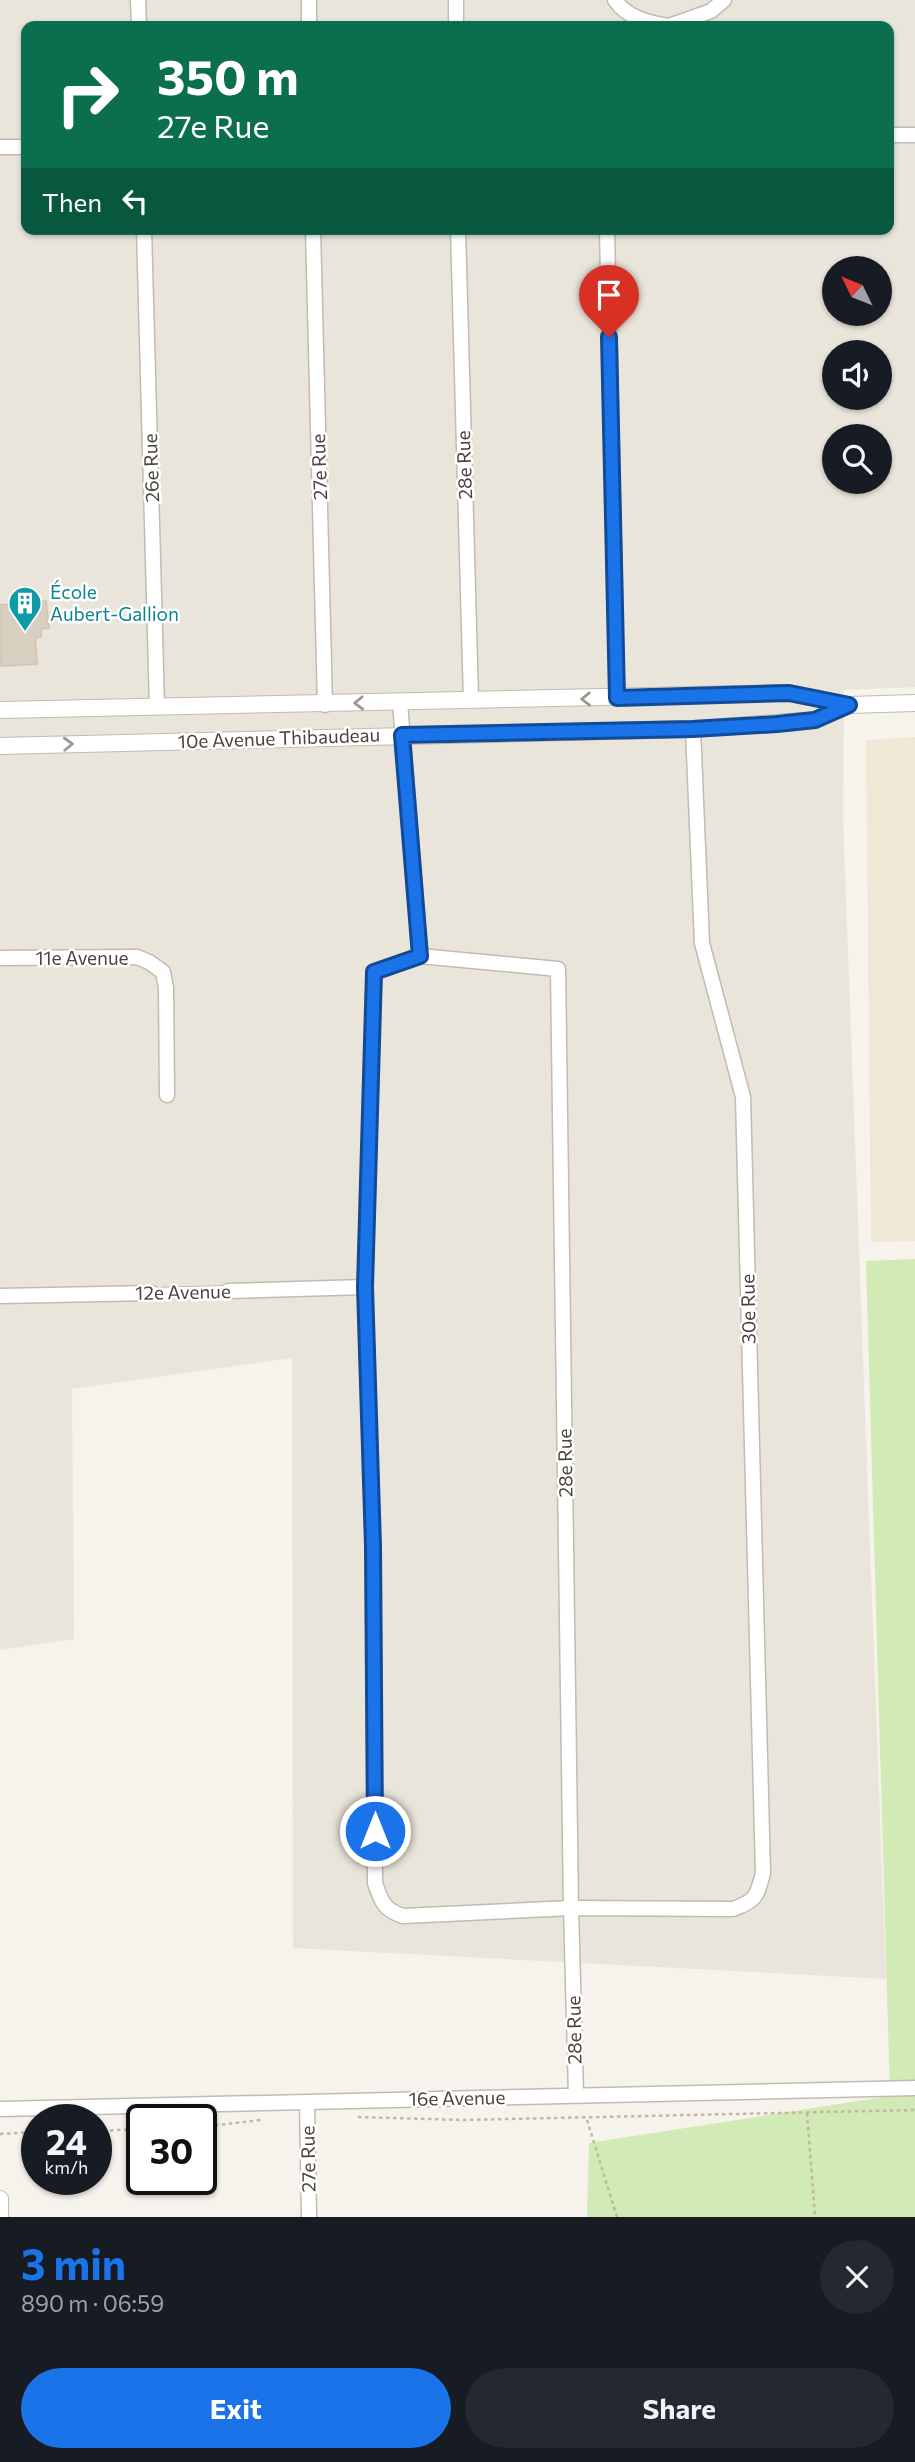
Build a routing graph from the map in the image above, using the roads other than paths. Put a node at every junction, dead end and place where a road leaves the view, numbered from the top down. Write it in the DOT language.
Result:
graph roads {
  1 [pos="138,0"];
  2 [pos="309,0"];
  3 [pos="456,0"];
  4 [pos="615,0"];
  5 [pos="724,0"];
  6 [pos="139,21"];
  7 [pos="309,21"];
  8 [pos="456,21"];
  9 [pos="644,21"];
  10 [pos="682,21"];
  11 [pos="894,135"];
  12 [pos="915,135"];
  13 [pos="0,147"];
  14 [pos="21,147"];
  15 [pos="144,235"];
  16 [pos="313,235"];
  17 [pos="458,235"];
  18 [pos="607,235"];
  19 [pos="617,698"];
  20 [pos="471,700"];
  21 [pos="400,702"];
  22 [pos="915,703"];
  23 [pos="325,705"];
  24 [pos="849,705"];
  25 [pos="157,708"];
  26 [pos="0,710"];
  27 [pos="693,729"];
  28 [pos="402,735"];
  29 [pos="0,746"];
  30 [pos="420,956"];
  31 [pos="0,958"];
  32 [pos="167,1095"];
  33 [pos="365,1287"];
  34 [pos="228,1291"];
  35 [pos="152,1293"];
  36 [pos="0,1296"];
  37 [pos="571,1908"];
  38 [pos="915,2088"];
  39 [pos="576,2095"];
  40 [pos="307,2102"];
  41 [pos="0,2109"];
  42 [pos="0,2199"];
  43 [pos="0,2217"];
  44 [pos="309,2217"];
  1 -- 6 [label="street"];
  2 -- 7 [label="street"];
  3 -- 8 [label="street"];
  4 -- 9 [label="street"];
  5 -- 10 [label="street"];
  11 -- 12 [label="street"];
  13 -- 14 [label="street"];
  15 -- 25 [label="street, 26e Rue"];
  16 -- 23 [label="street, 27e Rue"];
  17 -- 20 [label="street, 28e Rue"];
  18 -- 19 [label="street"];
  19 -- 20 [label="street, 10e Avenue Thibaudeau, one-way"];
  19 -- 24 [label="street, 10e Avenue Thibaudeau"];
  20 -- 21 [label="street, 10e Avenue Thibaudeau"];
  21 -- 23 [label="street, 10e Avenue Thibaudeau, one-way"];
  21 -- 28 [label="street"];
  22 -- 24 [label="street, 10e Avenue Thibaudeau"];
  23 -- 25 [label="street, 10e Avenue Thibaudeau"];
  24 -- 27 [label="street, 10e Avenue Thibaudeau"];
  25 -- 26 [label="street, 10e Avenue Thibaudeau"];
  27 -- 28 [label="street, 10e Avenue Thibaudeau"];
  27 -- 37 [label="street, 30e Rue"];
  29 -- 28 [label="street, 10e Avenue Thibaudeau, one-way"];
  28 -- 30 [label="street"];
  30 -- 33 [label="street"];
  30 -- 37 [label="street, 28e Rue"];
  31 -- 32 [label="street, 11e Avenue"];
  33 -- 34 [label="street, 12e Avenue"];
  33 -- 37 [label="street"];
  34 -- 35 [label="street, 12e Avenue"];
  35 -- 36 [label="street, 12e Avenue"];
  37 -- 39 [label="street, 28e Rue"];
  38 -- 39 [label="street, 16e Avenue"];
  39 -- 40 [label="street, 16e Avenue"];
  40 -- 41 [label="street, 16e Avenue"];
  40 -- 44 [label="street, 27e Rue"];
  42 -- 43 [label="street"];
}
